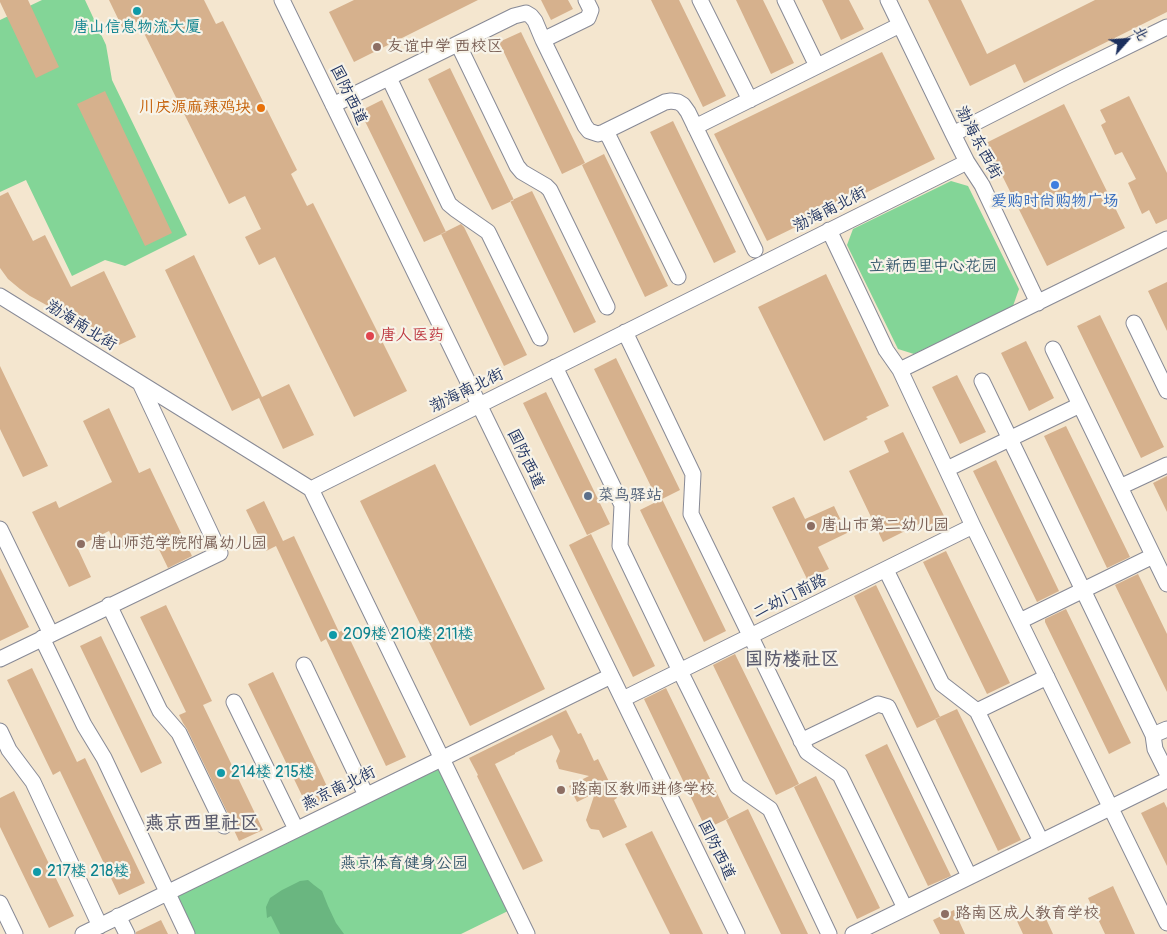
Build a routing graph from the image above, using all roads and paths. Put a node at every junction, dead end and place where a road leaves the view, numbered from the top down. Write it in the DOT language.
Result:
graph roads {
  1 [pos="282,0"];
  2 [pos="586,0"];
  3 [pos="700,0"];
  4 [pos="785,0"];
  5 [pos="888,0"];
  6 [pos="525,6"];
  7 [pos="900,25"];
  8 [pos="1167,27"];
  9 [pos="543,40"];
  10 [pos="458,44"];
  11 [pos="817,66"];
  12 [pos="388,78"];
  13 [pos="750,100"];
  14 [pos="333,105"];
  15 [pos="695,127"];
  16 [pos="604,132"];
  17 [pos="953,134"];
  18 [pos="967,162"];
  19 [pos="829,230"];
  20 [pos="1167,239"];
  21 [pos="755,250"];
  22 [pos="678,277"];
  23 [pos="0,296"];
  24 [pos="1038,303"];
  25 [pos="607,307"];
  26 [pos="1134,323"];
  27 [pos="625,332"];
  28 [pos="540,338"];
  29 [pos="1054,349"];
  30 [pos="555,367"];
  31 [pos="900,370"];
  32 [pos="982,381"];
  33 [pos="140,383"];
  34 [pos="1167,391"];
  35 [pos="479,405"];
  36 [pos="1080,405"];
  37 [pos="1010,439"];
  38 [pos="1167,464"];
  39 [pos="947,470"];
  40 [pos="1120,487"];
  41 [pos="311,489"];
  42 [pos="973,526"];
  43 [pos="0,529"];
  44 [pos="1154,556"];
  45 [pos="886,570"];
  46 [pos="1167,584"];
  47 [pos="1083,590"];
  48 [pos="109,605"];
  49 [pos="1020,621"];
  50 [pos="47,636"];
  51 [pos="750,636"];
  52 [pos="0,659"];
  53 [pos="304,665"];
  54 [pos="680,671"];
  55 [pos="611,676"];
  56 [pos="1047,677"];
  57 [pos="622,699"];
  58 [pos="234,702"];
  59 [pos="977,711"];
  60 [pos="1167,729"];
  61 [pos="0,731"];
  62 [pos="1153,735"];
  63 [pos="802,741"];
  64 [pos="442,758"];
  65 [pos="1167,773"];
  66 [pos="1167,780"];
  67 [pos="366,795"];
  68 [pos="1110,807"];
  69 [pos="224,826"];
  70 [pos="296,830"];
  71 [pos="1041,841"];
  72 [pos="969,876"];
  73 [pos="167,893"];
  74 [pos="0,903"];
  75 [pos="905,908"];
  76 [pos="118,916"];
  77 [pos="1167,923"];
  78 [pos="100,926"];
  79 [pos="15,934"];
  80 [pos="82,934"];
  81 [pos="127,934"];
  82 [pos="187,934"];
  83 [pos="527,934"];
  84 [pos="737,934"];
  85 [pos="830,934"];
  86 [pos="853,934"];
  1 -- 14 [label="street, 国防西道"];
  2 -- 9 [label="street"];
  3 -- 13 [label="street"];
  4 -- 11 [label="street"];
  5 -- 7 [label="street, 渤海东西街"];
  6 -- 9 [label="street"];
  6 -- 10 [label="street"];
  7 -- 11 [label="street"];
  7 -- 17 [label="street, 渤海东西街"];
  8 -- 17 [label="street"];
  9 -- 16 [label="street"];
  10 -- 12 [label="street"];
  10 -- 25 [label="street"];
  11 -- 13 [label="street"];
  12 -- 14 [label="street"];
  12 -- 28 [label="street"];
  13 -- 15 [label="street"];
  14 -- 35 [label="street, 国防西道"];
  15 -- 16 [label="street"];
  15 -- 21 [label="street"];
  16 -- 22 [label="street"];
  17 -- 18 [label="street, 渤海东西街"];
  18 -- 19 [label="street, 渤海南北街"];
  18 -- 24 [label="street, 渤海东西街"];
  19 -- 27 [label="street, 渤海南北街"];
  19 -- 31 [label="street"];
  20 -- 24 [label="street"];
  23 -- 33 [label="street, 渤海南北街"];
  24 -- 31 [label="street"];
  26 -- 34 [label="street"];
  27 -- 30 [label="street, 渤海南北街"];
  27 -- 51 [label="street"];
  29 -- 36 [label="street"];
  30 -- 35 [label="street, 渤海南北街"];
  30 -- 54 [label="street"];
  31 -- 39 [label="street"];
  32 -- 37 [label="street"];
  33 -- 41 [label="street, 渤海南北街"];
  33 -- 48 [label="street"];
  35 -- 41 [label="street, 渤海南北街"];
  35 -- 55 [label="street, 国防西道"];
  36 -- 37 [label="street"];
  36 -- 40 [label="street"];
  37 -- 39 [label="street"];
  37 -- 47 [label="street"];
  38 -- 40 [label="street"];
  39 -- 42 [label="street"];
  40 -- 44 [label="street"];
  41 -- 64 [label="street"];
  42 -- 45 [label="street, 二幼门前路"];
  42 -- 49 [label="street"];
  43 -- 50 [label="street"];
  44 -- 46 [label="street"];
  44 -- 47 [label="street"];
  45 -- 51 [label="street, 二幼门前路"];
  45 -- 59 [label="street"];
  47 -- 49 [label="street"];
  47 -- 62 [label="street"];
  48 -- 50 [label="street"];
  48 -- 69 [label="street"];
  49 -- 56 [label="street"];
  50 -- 52 [label="street"];
  50 -- 73 [label="street"];
  51 -- 54 [label="street, 二幼门前路"];
  51 -- 63 [label="street"];
  53 -- 67 [label="street"];
  54 -- 57 [label="street, 二幼门前路"];
  54 -- 85 [label="street"];
  55 -- 57 [label="street, 国防西道"];
  55 -- 64 [label="street, 燕京南北街"];
  56 -- 59 [label="street"];
  56 -- 68 [label="street"];
  57 -- 84 [label="street, 国防西道"];
  58 -- 70 [label="street"];
  59 -- 71 [label="street"];
  60 -- 62 [label="street"];
  61 -- 78 [label="street"];
  62 -- 65 [label="street"];
  63 -- 72 [label="street"];
  63 -- 75 [label="street"];
  64 -- 67 [label="street, 燕京南北街"];
  64 -- 83 [label="street"];
  66 -- 68 [label="street"];
  67 -- 70 [label="street, 燕京南北街"];
  68 -- 71 [label="street"];
  68 -- 77 [label="street"];
  70 -- 73 [label="street, 燕京南北街"];
  71 -- 72 [label="street"];
  72 -- 75 [label="street"];
  73 -- 76 [label="street, 燕京南北街"];
  73 -- 82 [label="street"];
  74 -- 79 [label="street"];
  75 -- 86 [label="street"];
  76 -- 78 [label="street, 燕京南北街"];
  76 -- 81 [label="street"];
  78 -- 80 [label="street, 燕京南北街"];
}
